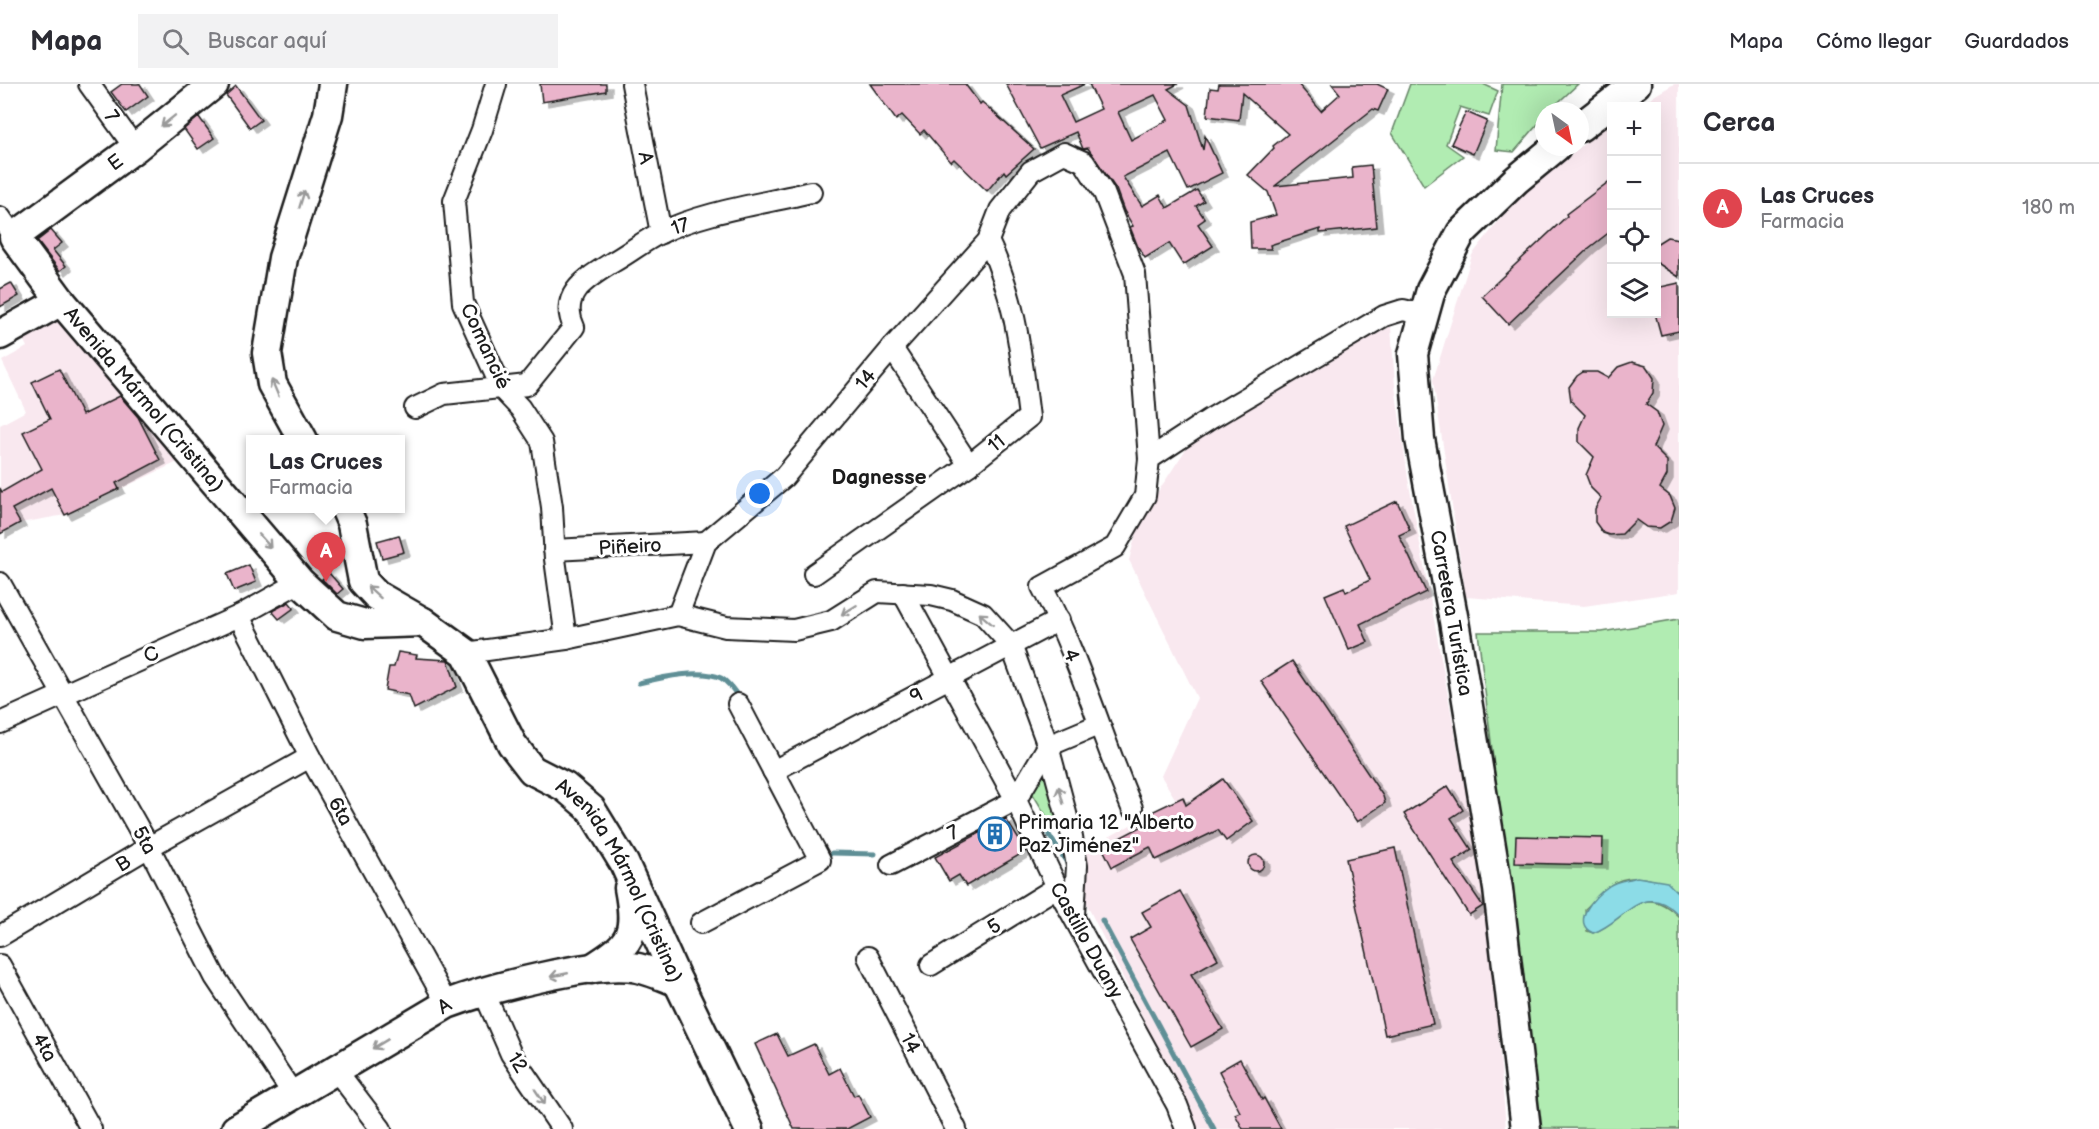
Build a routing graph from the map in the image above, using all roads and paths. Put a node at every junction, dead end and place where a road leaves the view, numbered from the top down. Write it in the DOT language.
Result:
graph roads {
  1 [pos="89,84"];
  2 [pos="214,84"];
  3 [pos="333,84"];
  4 [pos="495,84"];
  5 [pos="632,84"];
  6 [pos="1636,84"];
  7 [pos="1589,121"];
  8 [pos="135,148"];
  9 [pos="1545,156"];
  10 [pos="811,192"];
  11 [pos="7,227"];
  12 [pos="661,233"];
  13 [pos="988,241"];
  14 [pos="62,301"];
  15 [pos="1425,315"];
  16 [pos="0,334"];
  17 [pos="892,348"];
  18 [pos="502,389"];
  19 [pos="415,408"];
  20 [pos="300,435"];
  21 [pos="1149,459"];
  22 [pos="969,465"];
  23 [pos="347,513"];
  24 [pos="706,542"];
  25 [pos="554,550"];
  26 [pos="814,573"];
  27 [pos="300,582"];
  28 [pos="0,583"];
  29 [pos="903,593"];
  30 [pos="678,615"];
  31 [pos="239,616"];
  32 [pos="1059,620"];
  33 [pos="423,622"];
  34 [pos="566,639"];
  35 [pos="1011,645"];
  36 [pos="466,653"];
  37 [pos="949,678"];
  38 [pos="63,693"];
  39 [pos="738,704"];
  40 [pos="0,723"];
  41 [pos="1098,725"];
  42 [pos="1048,747"];
  43 [pos="310,758"];
  44 [pos="781,767"];
  45 [pos="1016,800"];
  46 [pos="1132,808"];
  47 [pos="149,847"];
  48 [pos="624,863"];
  49 [pos="891,865"];
  50 [pos="1057,887"];
  51 [pos="1074,915"];
  52 [pos="701,922"];
  53 [pos="0,936"];
  54 [pos="868,957"];
  55 [pos="0,965"];
  56 [pos="931,965"];
  57 [pos="591,969"];
  58 [pos="678,982"];
  59 [pos="483,990"];
  60 [pos="447,1004"];
  61 [pos="336,1070"];
  62 [pos="293,1094"];
  63 [pos="1526,1122"];
  64 [pos="91,1129"];
  65 [pos="236,1129"];
  66 [pos="381,1129"];
  67 [pos="562,1129"];
  68 [pos="749,1129"];
  69 [pos="956,1129"];
  70 [pos="1186,1129"];
  1 -- 8 [label="street, 7"];
  2 -- 8 [label="main road, E, one-way"];
  20 -- 3 [label="main road, one-way"];
  4 -- 18 [label="street, Comancié"];
  5 -- 12 [label="street, A"];
  6 -- 7 [label="main road"];
  8 -- 11 [label="main road, E"];
  9 -- 15 [label="main road, Carretera Turística"];
  10 -- 12 [label="street, 17"];
  11 -- 14 [label="main road, Avenida Mármol (Cristina)"];
  12 -- 18 [label="street, 17"];
  13 -- 17 [label="street, 14"];
  13 -- 21 [label="street, 14"];
  13 -- 22 [label="street, 11"];
  14 -- 16 [label="main road"];
  14 -- 27 [label="main road, Avenida Mármol (Cristina), one-way"];
  15 -- 21 [label="street"];
  15 -- 63 [label="main road, Carretera Turística"];
  17 -- 22 [label="street"];
  17 -- 24 [label="street, 14"];
  18 -- 19 [label="street"];
  18 -- 25 [label="street, Comancié"];
  21 -- 32 [label="street, 4"];
  22 -- 26 [label="street, 11"];
  33 -- 23 [label="main road, one-way"];
  24 -- 25 [label="street, Piñeiro"];
  24 -- 30 [label="street, 14"];
  25 -- 34 [label="street, Comancié"];
  27 -- 31 [label="street, C"];
  27 -- 33 [label="main road, Avenida Mármol (Cristina)"];
  28 -- 38 [label="street, 5ta"];
  29 -- 30 [label="street, one-way"];
  35 -- 29 [label="street, one-way"];
  29 -- 37 [label="street, Castillo Duany"];
  30 -- 34 [label="street"];
  31 -- 38 [label="street, C"];
  31 -- 43 [label="street, 6ta"];
  32 -- 35 [label="street, 9"];
  32 -- 41 [label="street, 4"];
  33 -- 36 [label="main road"];
  34 -- 36 [label="street"];
  35 -- 37 [label="street, 9"];
  35 -- 42 [label="street"];
  36 -- 48 [label="main road, Avenida Mármol (Cristina)"];
  37 -- 44 [label="street, 9"];
  37 -- 45 [label="street, Castillo Duany"];
  38 -- 40 [label="street, C"];
  38 -- 47 [label="street, 5ta"];
  39 -- 44 [label="street"];
  41 -- 42 [label="street"];
  41 -- 46 [label="street, 4"];
  42 -- 45 [label="street"];
  51 -- 42 [label="street, one-way"];
  43 -- 47 [label="street, B"];
  43 -- 60 [label="street, 6ta"];
  44 -- 52 [label="street"];
  45 -- 49 [label="street, 7"];
  45 -- 50 [label="street, Castillo Duany"];
  47 -- 53 [label="street, B"];
  47 -- 62 [label="street, 5ta"];
  48 -- 57 [label="main road"];
  48 -- 58 [label="main road, Avenida Mármol (Cristina)"];
  50 -- 51 [label="street, Castillo Duany"];
  50 -- 56 [label="street, 5"];
  51 -- 70 [label="street, Castillo Duany"];
  54 -- 69 [label="street, 14"];
  55 -- 64 [label="street, 4ta"];
  57 -- 58 [label="main road, A"];
  57 -- 59 [label="main road, A, one-way"];
  58 -- 68 [label="main road, Avenida Mármol (Cristina)"];
  59 -- 60 [label="main road, A"];
  59 -- 67 [label="street, 12, one-way"];
  60 -- 61 [label="main road, A, one-way"];
  61 -- 62 [label="main road, A"];
  61 -- 66 [label="street"];
  62 -- 65 [label="main road, A"];
}
